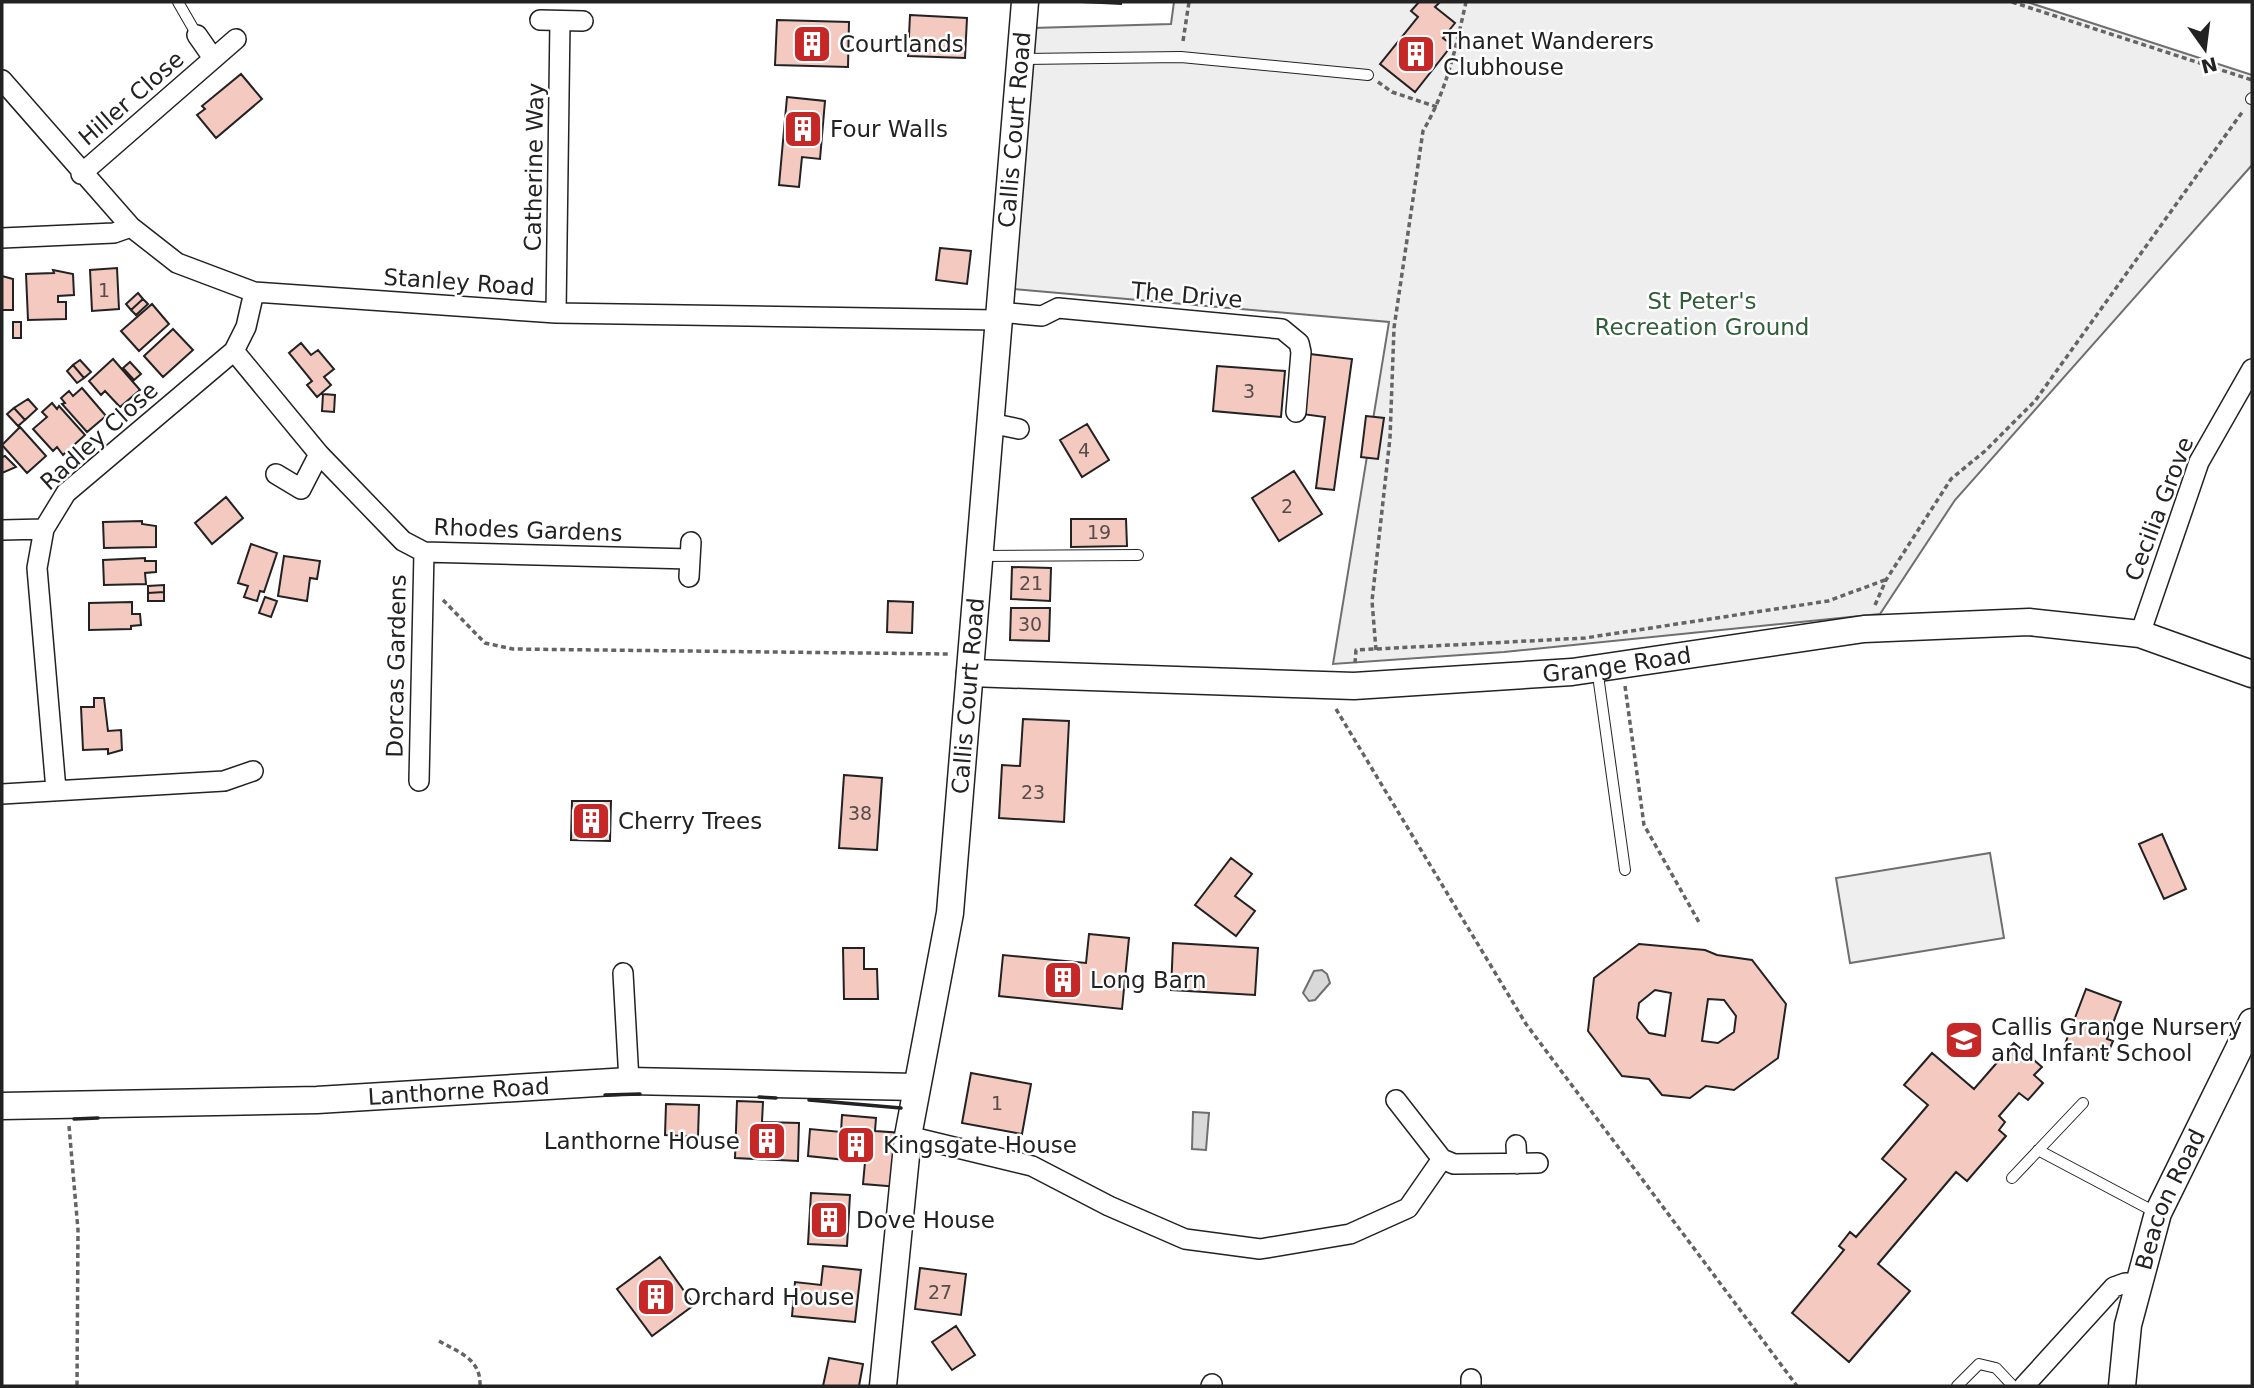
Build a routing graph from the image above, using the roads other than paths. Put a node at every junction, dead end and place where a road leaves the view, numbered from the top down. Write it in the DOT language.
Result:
graph roads {
  1 [pos="177,2"];
  2 [pos="1025,2"];
  3 [pos="540,20"];
  4 [pos="561,21"];
  5 [pos="583,21"];
  6 [pos="197,35"];
  7 [pos="236,39"];
  8 [pos="213,58"];
  9 [pos="1023,59"];
  10 [pos="1368,75"];
  11 [pos="2,80"];
  12 [pos="81,174"];
  13 [pos="131,228"];
  14 [pos="2,237"];
  15 [pos="254,292"];
  16 [pos="556,313"];
  17 [pos="997,316"];
  18 [pos="233,351"];
  19 [pos="2252,369"];
  20 [pos="1296,412"];
  21 [pos="990,423"];
  22 [pos="1019,429"];
  23 [pos="319,454"];
  24 [pos="276,474"];
  25 [pos="44,529"];
  26 [pos="2,530"];
  27 [pos="424,552"];
  28 [pos="1138,555"];
  29 [pos="979,556"];
  30 [pos="690,559"];
  31 [pos="2140,634"];
  32 [pos="971,663"];
  33 [pos="1597,667"];
  34 [pos="2252,674"];
  35 [pos="253,771"];
  36 [pos="419,781"];
  37 [pos="56,790"];
  38 [pos="2,794"];
  39 [pos="1625,870"];
  40 [pos="622,969"];
  41 [pos="2252,1022"];
  42 [pos="629,1081"];
  43 [pos="916,1087"];
  44 [pos="1394,1102"];
  45 [pos="2083,1103"];
  46 [pos="2,1106"];
  47 [pos="908,1136"];
  48 [pos="2038,1150"];
  49 [pos="1442,1159"];
  50 [pos="1538,1163"];
  51 [pos="2012,1178"];
  52 [pos="2158,1213"];
  53 [pos="2137,1284"];
  54 [pos="883,1386"];
  55 [pos="1957,1386"];
  56 [pos="2013,1386"];
  57 [pos="2024,1386"];
  58 [pos="2122,1386"];
  1 -- 6 [label="lane"];
  2 -- 9 [label="street, Callis Court Road"];
  3 -- 4 [label="street"];
  4 -- 5 [label="street"];
  4 -- 16 [label="street, Catherine Way"];
  6 -- 8 [label="street, Hiller Close"];
  7 -- 8 [label="street, Hiller Close"];
  8 -- 12 [label="street, Hiller Close"];
  9 -- 10 [label="lane"];
  9 -- 17 [label="street, Callis Court Road"];
  11 -- 12 [label="street, Stanley Road"];
  12 -- 13 [label="street, Stanley Road"];
  13 -- 14 [label="street"];
  13 -- 15 [label="street, Stanley Road"];
  15 -- 16 [label="street, Stanley Road"];
  15 -- 18 [label="street"];
  16 -- 17 [label="street, Stanley Road"];
  17 -- 20 [label="street, The Drive"];
  17 -- 21 [label="street, Callis Court Road"];
  18 -- 23 [label="street, Rhodes Gardens"];
  18 -- 25 [label="street, Radley Close"];
  19 -- 31 [label="street, Cecilia Grove"];
  21 -- 22 [label="street"];
  21 -- 29 [label="street, Callis Court Road"];
  23 -- 24 [label="street"];
  23 -- 27 [label="street, Rhodes Gardens"];
  25 -- 26 [label="street"];
  25 -- 37 [label="street, Radley Close"];
  27 -- 30 [label="street, Rhodes Gardens"];
  27 -- 36 [label="street, Dorcas Gardens"];
  28 -- 29 [label="lane"];
  29 -- 32 [label="street, Callis Court Road"];
  31 -- 33 [label="street, Grange Road"];
  31 -- 34 [label="street, Grange Road"];
  32 -- 33 [label="street, Grange Road"];
  32 -- 43 [label="street, Callis Court Road"];
  33 -- 39 [label="lane"];
  35 -- 37 [label="street"];
  37 -- 38 [label="street"];
  40 -- 42 [label="street"];
  41 -- 52 [label="street, Beacon Road"];
  42 -- 43 [label="street, Lanthorne Road"];
  42 -- 46 [label="street, Lanthorne Road"];
  43 -- 47 [label="street, Callis Court Road"];
  44 -- 49 [label="street"];
  45 -- 48 [label="lane"];
  47 -- 49 [label="street"];
  47 -- 54 [label="street, Callis Court Road"];
  48 -- 51 [label="lane"];
  48 -- 52 [label="lane"];
  49 -- 50 [label="street"];
  52 -- 53 [label="street, Beacon Road"];
  53 -- 57 [label="street"];
  53 -- 58 [label="street, Beacon Road"];
  55 -- 56 [label="lane"];
}
